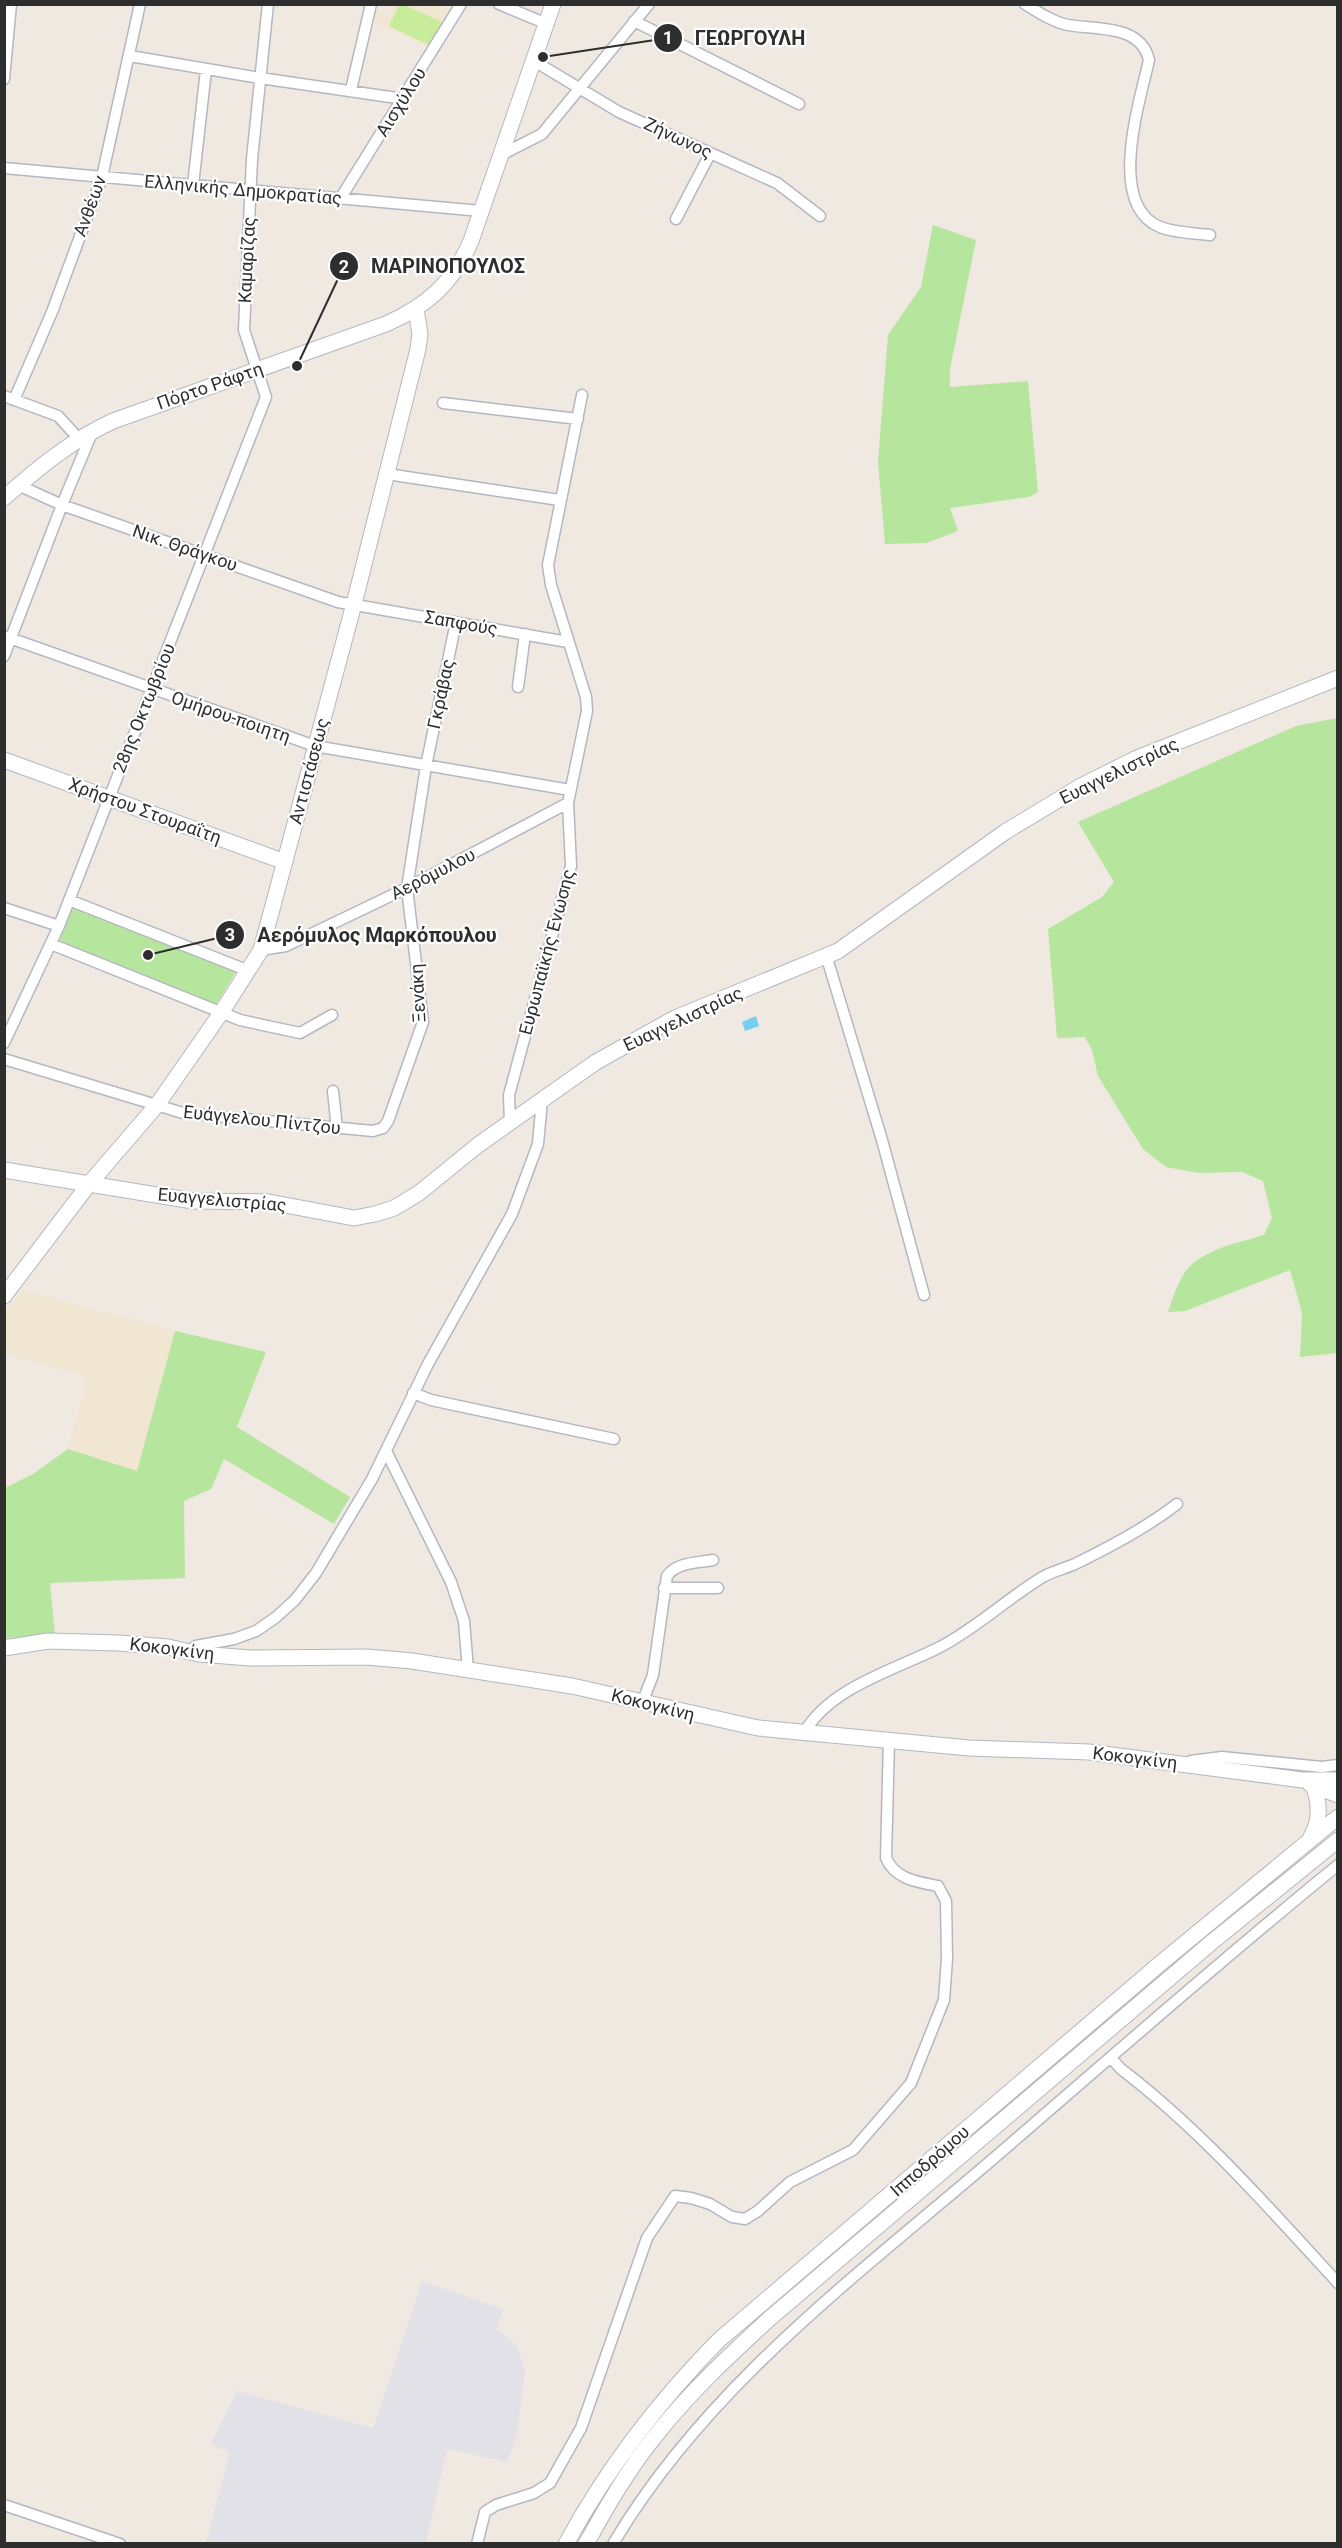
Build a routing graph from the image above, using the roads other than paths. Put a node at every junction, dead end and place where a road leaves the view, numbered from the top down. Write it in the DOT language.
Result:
graph roads {
  1 [pos="11,4"];
  2 [pos="140,4"];
  3 [pos="268,4"];
  4 [pos="371,4"];
  5 [pos="461,4"];
  6 [pos="499,4"];
  7 [pos="553,4"];
  8 [pos="649,4"];
  9 [pos="1025,4"];
  10 [pos="634,21"];
  11 [pos="547,24"];
  12 [pos="130,56"];
  13 [pos="534,61"];
  14 [pos="206,70"];
  15 [pos="260,78"];
  16 [pos="4,79"];
  17 [pos="580,89"];
  18 [pos="351,90"];
  19 [pos="404,99"];
  20 [pos="799,104"];
  21 [pos="710,154"];
  22 [pos="501,155"];
  23 [pos="4,168"];
  24 [pos="102,177"];
  25 [pos="193,185"];
  26 [pos="250,190"];
  27 [pos="340,199"];
  28 [pos="482,212"];
  29 [pos="819,216"];
  30 [pos="676,219"];
  31 [pos="1210,235"];
  32 [pos="416,309"];
  33 [pos="257,370"];
  34 [pos="582,395"];
  35 [pos="9,398"];
  36 [pos="443,403"];
  37 [pos="578,419"];
  38 [pos="93,430"];
  39 [pos="79,439"];
  40 [pos="387,474"];
  41 [pos="18,485"];
  42 [pos="4,498"];
  43 [pos="559,500"];
  44 [pos="62,505"];
  45 [pos="205,554"];
  46 [pos="354,604"];
  47 [pos="456,622"];
  48 [pos="525,634"];
  49 [pos="8,637"];
  50 [pos="568,642"];
  51 [pos="4,656"];
  52 [pos="1338,678"];
  53 [pos="518,687"];
  54 [pos="152,689"];
  55 [pos="315,746"];
  56 [pos="4,760"];
  57 [pos="426,766"];
  58 [pos="570,790"];
  59 [pos="109,798"];
  60 [pos="568,803"];
  61 [pos="285,862"];
  62 [pos="407,888"];
  63 [pos="69,900"];
  64 [pos="4,908"];
  65 [pos="59,926"];
  66 [pos="51,944"];
  67 [pos="261,950"];
  68 [pos="826,955"];
  69 [pos="249,971"];
  70 [pos="221,1013"];
  71 [pos="332,1015"];
  72 [pos="4,1043"];
  73 [pos="4,1059"];
  74 [pos="333,1091"];
  75 [pos="542,1100"];
  76 [pos="157,1105"];
  77 [pos="510,1122"];
  78 [pos="383,1128"];
  79 [pos="337,1129"];
  80 [pos="4,1170"];
  81 [pos="89,1184"];
  82 [pos="924,1295"];
  83 [pos="4,1296"];
  84 [pos="413,1394"];
  85 [pos="614,1439"];
  86 [pos="386,1451"];
  87 [pos="1177,1504"];
  88 [pos="713,1560"];
  89 [pos="664,1588"];
  90 [pos="718,1588"];
  91 [pos="4,1648"];
  92 [pos="187,1652"];
  93 [pos="468,1670"];
  94 [pos="642,1703"];
  95 [pos="804,1733"];
  96 [pos="890,1740"];
  97 [pos="1176,1762"];
  98 [pos="1338,1765"];
  99 [pos="1335,1781"];
  100 [pos="1308,1783"];
  101 [pos="1338,1795"];
  102 [pos="1338,1817"];
  103 [pos="1309,1841"];
  104 [pos="1336,1843"];
  105 [pos="1338,1864"];
  106 [pos="1111,2058"];
  107 [pos="1338,2283"];
  108 [pos="4,2505"];
  109 [pos="120,2544"];
  110 [pos="477,2544"];
  111 [pos="566,2544"];
  112 [pos="586,2544"];
  113 [pos="613,2544"];
  1 -- 16 [label="street"];
  2 -- 12 [label="street, Ανθέων"];
  3 -- 15 [label="street, Καμαρίζας"];
  4 -- 18 [label="street"];
  5 -- 19 [label="street, Αισχύλου"];
  6 -- 11 [label="street"];
  7 -- 11 [label="street, Πόρτο Ράφτη"];
  8 -- 10 [label="street"];
  9 -- 31 [label="street"];
  10 -- 17 [label="street"];
  10 -- 20 [label="street"];
  11 -- 13 [label="street, Πόρτο Ράφτη"];
  12 -- 14 [label="street"];
  12 -- 24 [label="street, Ανθέων"];
  13 -- 17 [label="street, Ζήνωνος"];
  13 -- 22 [label="street, Πόρτο Ράφτη"];
  14 -- 15 [label="street"];
  14 -- 25 [label="street"];
  15 -- 18 [label="street"];
  15 -- 26 [label="street, Καμαρίζας"];
  17 -- 21 [label="street, Ζήνωνος"];
  17 -- 22 [label="street"];
  18 -- 19 [label="street"];
  19 -- 27 [label="street, Αισχύλου"];
  21 -- 29 [label="street, Ζήνωνος"];
  21 -- 30 [label="street"];
  22 -- 28 [label="street, Πόρτο Ράφτη"];
  23 -- 24 [label="street, Ελληνικής Δημοκρατίας"];
  24 -- 25 [label="street, Ελληνικής Δημοκρατίας"];
  24 -- 35 [label="street, Ανθέων"];
  25 -- 26 [label="street, Ελληνικής Δημοκρατίας"];
  26 -- 27 [label="street, Ελληνικής Δημοκρατίας"];
  26 -- 33 [label="street, Καμαρίζας"];
  27 -- 28 [label="street, Ελληνικής Δημοκρατίας"];
  28 -- 32 [label="street, Πόρτο Ράφτη"];
  32 -- 33 [label="street, Πόρτο Ράφτη"];
  32 -- 40 [label="street, Αντιστάσεως"];
  33 -- 38 [label="street, Πόρτο Ράφτη"];
  33 -- 45 [label="street, 28ης Οκτωβρίου"];
  34 -- 37 [label="street, Ευρωπαϊκής Ένωσης"];
  35 -- 39 [label="street"];
  36 -- 37 [label="street"];
  37 -- 43 [label="street, Ευρωπαϊκής Ένωσης"];
  38 -- 39 [label="street, Πόρτο Ράφτη"];
  38 -- 44 [label="street"];
  39 -- 41 [label="street, Πόρτο Ράφτη"];
  40 -- 43 [label="street"];
  40 -- 46 [label="street, Αντιστάσεως"];
  41 -- 42 [label="street, Πόρτο Ράφτη"];
  41 -- 44 [label="street, Νικ. Θράγκου"];
  43 -- 50 [label="street, Ευρωπαϊκής Ένωσης"];
  44 -- 45 [label="street, Νικ. Θράγκου"];
  44 -- 49 [label="street"];
  45 -- 46 [label="street, Νικ. Θράγκου"];
  45 -- 54 [label="street, 28ης Οκτωβρίου"];
  46 -- 47 [label="street, Σαπφούς"];
  46 -- 55 [label="street, Αντιστάσεως"];
  47 -- 48 [label="street, Σαπφούς"];
  47 -- 57 [label="street, Γκράβας"];
  48 -- 50 [label="street, Σαπφούς"];
  48 -- 53 [label="street"];
  49 -- 51 [label="street"];
  49 -- 54 [label="street, Ομήρου-ποιητη"];
  50 -- 58 [label="street, Ευρωπαϊκής Ένωσης"];
  52 -- 68 [label="street, Ευαγγελιστρίας"];
  54 -- 55 [label="street, Ομήρου-ποιητη"];
  54 -- 59 [label="street, 28ης Οκτωβρίου"];
  55 -- 57 [label="street, Ομήρου-ποιητη"];
  55 -- 61 [label="street, Αντιστάσεως"];
  56 -- 59 [label="street, Χρήστου Στουραΐτη"];
  57 -- 58 [label="street, Ομήρου-ποιητη"];
  57 -- 62 [label="street, Γκράβας"];
  58 -- 60 [label="street, Ευρωπαϊκής Ένωσης"];
  59 -- 61 [label="street, Χρήστου Στουραΐτη"];
  59 -- 63 [label="street, 28ης Οκτωβρίου"];
  60 -- 62 [label="street, Αερόμυλου"];
  60 -- 77 [label="street, Ευρωπαϊκής Ένωσης"];
  61 -- 67 [label="street, Αντιστάσεως"];
  62 -- 67 [label="street, Αερόμυλου"];
  62 -- 78 [label="street, Ξενάκη"];
  63 -- 65 [label="street, 28ης Οκτωβρίου"];
  63 -- 69 [label="street"];
  64 -- 65 [label="street"];
  65 -- 66 [label="street, 28ης Οκτωβρίου"];
  66 -- 70 [label="street"];
  66 -- 72 [label="street, 28ης Οκτωβρίου"];
  67 -- 69 [label="street, Αντιστάσεως"];
  68 -- 75 [label="street, Ευαγγελιστρίας"];
  68 -- 82 [label="street"];
  69 -- 70 [label="street, Αντιστάσεως"];
  70 -- 71 [label="street"];
  70 -- 76 [label="street, Αντιστάσεως"];
  73 -- 76 [label="street, Ευάγγελου Πίντζου"];
  74 -- 79 [label="street"];
  75 -- 77 [label="street, Ευαγγελιστρίας"];
  75 -- 84 [label="street"];
  76 -- 79 [label="street, Ευάγγελου Πίντζου"];
  76 -- 81 [label="street, Αντιστάσεως"];
  77 -- 81 [label="street, Ευαγγελιστρίας"];
  78 -- 79 [label="street, Ευάγγελου Πίντζου"];
  80 -- 81 [label="street, Ευαγγελιστρίας"];
  81 -- 83 [label="street, Αντιστάσεως"];
  84 -- 85 [label="street"];
  84 -- 86 [label="street"];
  86 -- 92 [label="street"];
  86 -- 93 [label="street"];
  87 -- 95 [label="street"];
  88 -- 89 [label="street"];
  89 -- 90 [label="street"];
  89 -- 94 [label="street"];
  91 -- 92 [label="street, Κοκογκίνη"];
  92 -- 93 [label="street, Κοκογκίνη"];
  93 -- 94 [label="street, Κοκογκίνη"];
  94 -- 95 [label="street, Κοκογκίνη"];
  95 -- 96 [label="street, Κοκογκίνη"];
  96 -- 97 [label="street, Κοκογκίνη"];
  96 -- 110 [label="street"];
  97 -- 98 [label="street"];
  97 -- 100 [label="street, Κοκογκίνη"];
  99 -- 100 [label="street"];
  100 -- 101 [label="street"];
  100 -- 103 [label="street"];
  102 -- 103 [label="street, Ιπποδρόμου"];
  103 -- 111 [label="street, Ιπποδρόμου"];
  104 -- 112 [label="street, Ιπποδρόμου"];
  105 -- 106 [label="street"];
  106 -- 107 [label="street"];
  106 -- 113 [label="street"];
  108 -- 109 [label="street"];
}
